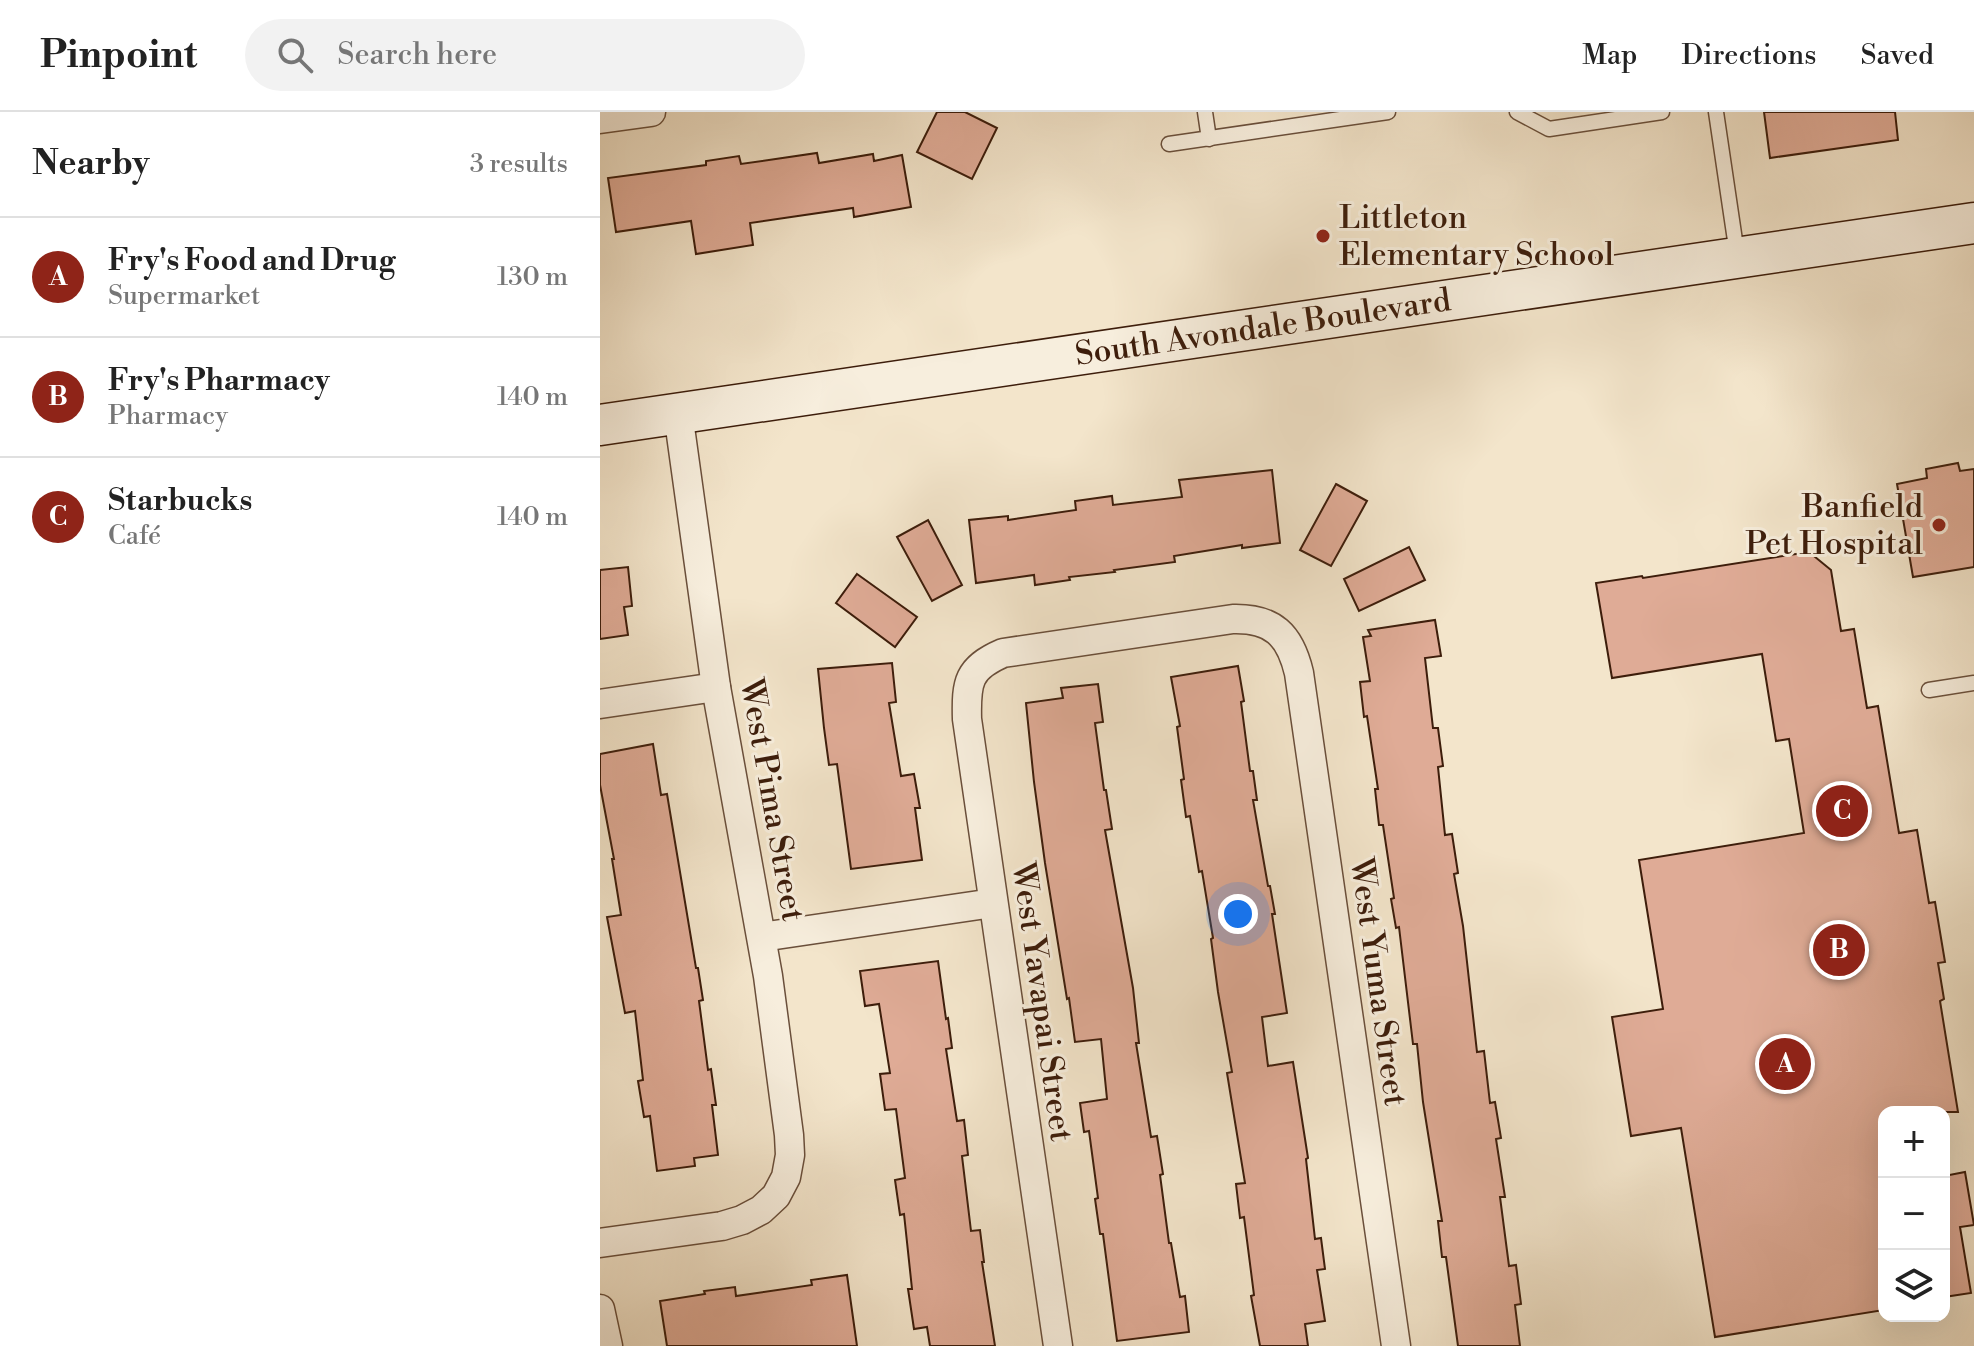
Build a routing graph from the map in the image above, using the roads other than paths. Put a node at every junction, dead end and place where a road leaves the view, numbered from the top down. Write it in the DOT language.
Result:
graph roads {
  1 [pos="651,112"];
  2 [pos="1205,112"];
  3 [pos="1388,112"];
  4 [pos="1517,112"];
  5 [pos="1662,112"];
  6 [pos="1716,112"];
  7 [pos="600,119"];
  8 [pos="1209,139"];
  9 [pos="1169,144"];
  10 [pos="1974,223"];
  11 [pos="1737,258"];
  12 [pos="678,413"];
  13 [pos="600,425"];
  14 [pos="975,669"];
  15 [pos="1974,683"];
  16 [pos="716,687"];
  17 [pos="1929,690"];
  18 [pos="600,704"];
  19 [pos="993,903"];
  20 [pos="762,937"];
  21 [pos="600,1243"];
  22 [pos="600,1309"];
  23 [pos="608,1346"];
  24 [pos="1058,1346"];
  25 [pos="1396,1346"];
  1 -- 7 [label="street"];
  2 -- 8 [label="lane"];
  3 -- 8 [label="lane"];
  4 -- 5 [label="lane"];
  6 -- 11 [label="lane"];
  8 -- 9 [label="lane"];
  10 -- 11 [label="main road, South Avondale Boulevard"];
  11 -- 12 [label="main road, South Avondale Boulevard"];
  12 -- 13 [label="main road, South Avondale Boulevard"];
  12 -- 16 [label="street, West Pima Street"];
  14 -- 19 [label="street, West Yavapai Street"];
  14 -- 25 [label="street, West Yuma Street"];
  15 -- 17 [label="lane"];
  16 -- 18 [label="street"];
  16 -- 20 [label="street, West Pima Street"];
  19 -- 20 [label="street"];
  19 -- 24 [label="street, West Yavapai Street"];
  20 -- 21 [label="street, West Pima Street"];
  22 -- 23 [label="street"];
}
